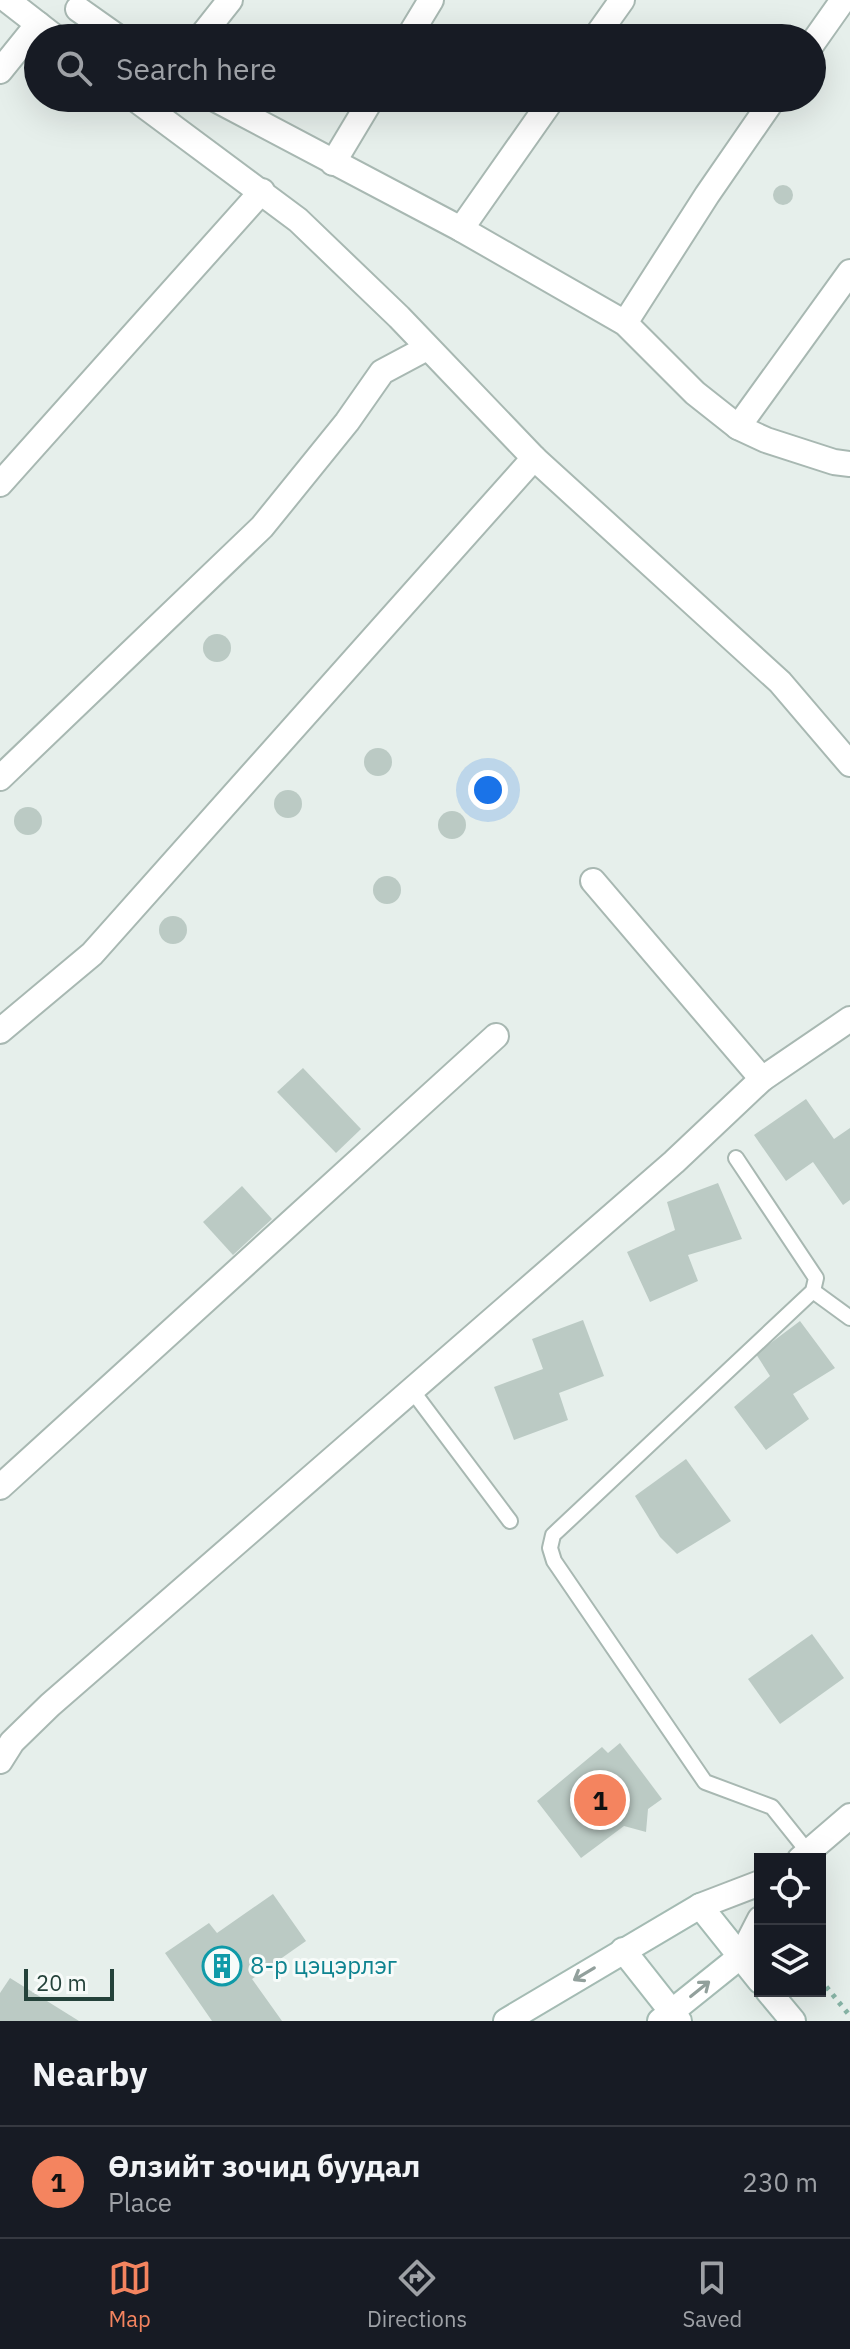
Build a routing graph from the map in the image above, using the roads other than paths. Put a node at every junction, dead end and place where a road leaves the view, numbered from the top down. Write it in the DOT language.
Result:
graph roads {
  1 [pos="7,0"];
  2 [pos="230,0"];
  3 [pos="431,0"];
  4 [pos="622,0"];
  5 [pos="843,0"];
  6 [pos="81,4"];
  7 [pos="38,24"];
  8 [pos="60,24"];
  9 [pos="103,24"];
  10 [pos="211,24"];
  11 [pos="416,24"];
  12 [pos="605,24"];
  13 [pos="826,24"];
  14 [pos="24,53"];
  15 [pos="0,71"];
  16 [pos="153,112"];
  17 [pos="239,112"];
  18 [pos="364,112"];
  19 [pos="543,112"];
  20 [pos="764,112"];
  21 [pos="333,163"];
  22 [pos="262,191"];
  23 [pos="461,229"];
  24 [pos="850,272"];
  25 [pos="625,323"];
  26 [pos="427,348"];
  27 [pos="738,427"];
  28 [pos="534,458"];
  29 [pos="850,464"];
  30 [pos="0,484"];
  31 [pos="850,764"];
  32 [pos="0,778"];
  33 [pos="593,881"];
  34 [pos="850,1019"];
  35 [pos="0,1031"];
  36 [pos="496,1036"];
  37 [pos="762,1079"];
  38 [pos="736,1158"];
  39 [pos="813,1291"];
  40 [pos="850,1318"];
  41 [pos="411,1389"];
  42 [pos="0,1487"];
  43 [pos="510,1521"];
  44 [pos="0,1761"];
  45 [pos="850,1816"];
  46 [pos="802,1853"];
  47 [pos="807,1853"];
  48 [pos="754,1885"];
  49 [pos="700,1906"];
  50 [pos="757,1925"];
  51 [pos="623,1950"];
  52 [pos="741,1956"];
  53 [pos="754,1973"];
  54 [pos="773,1997"];
  55 [pos="670,2018"];
  56 [pos="506,2021"];
  57 [pos="793,2021"];
  1 -- 7 [label="street"];
  2 -- 10 [label="street"];
  3 -- 11 [label="street"];
  4 -- 12 [label="street"];
  5 -- 13 [label="street"];
  6 -- 8 [label="street"];
  6 -- 9 [label="street"];
  14 -- 15 [label="street"];
  16 -- 22 [label="street"];
  17 -- 21 [label="street"];
  18 -- 21 [label="street"];
  19 -- 23 [label="street"];
  20 -- 25 [label="street"];
  21 -- 23 [label="street"];
  22 -- 26 [label="street"];
  22 -- 30 [label="street"];
  23 -- 25 [label="street"];
  24 -- 27 [label="street"];
  25 -- 27 [label="street"];
  26 -- 28 [label="street"];
  26 -- 32 [label="street"];
  27 -- 29 [label="street"];
  28 -- 31 [label="street"];
  28 -- 35 [label="street"];
  33 -- 37 [label="street"];
  34 -- 37 [label="street"];
  36 -- 42 [label="street"];
  37 -- 41 [label="street"];
  38 -- 39 [label="lane"];
  39 -- 40 [label="lane"];
  39 -- 46 [label="lane"];
  41 -- 43 [label="lane"];
  41 -- 44 [label="street"];
  45 -- 47 [label="street"];
  48 -- 49 [label="street"];
  49 -- 51 [label="street"];
  49 -- 52 [label="street"];
  50 -- 52 [label="street"];
  51 -- 55 [label="street"];
  51 -- 56 [label="street, one-way"];
  52 -- 53 [label="street"];
  55 -- 52 [label="street, one-way"];
  54 -- 57 [label="street"];
}
